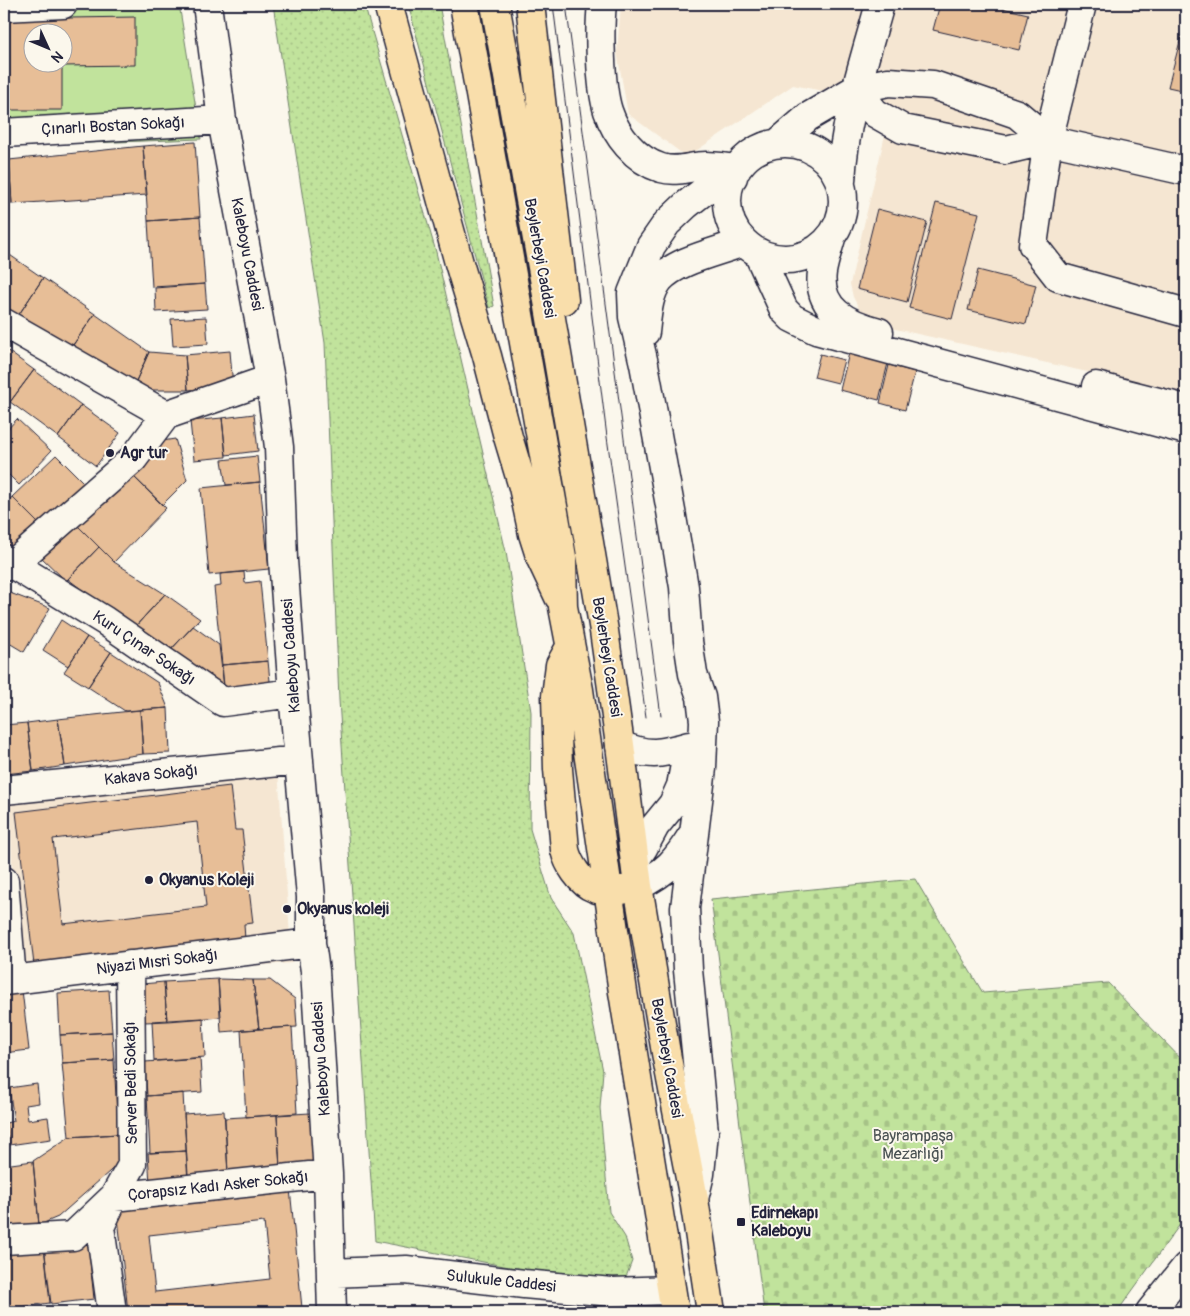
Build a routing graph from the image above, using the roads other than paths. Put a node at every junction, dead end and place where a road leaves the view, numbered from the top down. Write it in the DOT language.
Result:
graph roads {
  1 [pos="63,4"];
  2 [pos="208,4"];
  3 [pos="388,4"];
  4 [pos="464,4"];
  5 [pos="494,4"];
  6 [pos="530,4"];
  7 [pos="602,4"];
  8 [pos="880,4"];
  9 [pos="1082,4"];
  10 [pos="4,7"];
  11 [pos="856,89"];
  12 [pos="222,120"];
  13 [pos="4,133"];
  14 [pos="1048,140"];
  15 [pos="779,142"];
  16 [pos="1186,171"];
  17 [pos="735,173"];
  18 [pos="841,181"];
  19 [pos="831,238"];
  20 [pos="750,247"];
  21 [pos="1186,312"];
  22 [pos="4,323"];
  23 [pos="644,364"];
  24 [pos="270,379"];
  25 [pos="1186,409"];
  26 [pos="166,415"];
  27 [pos="567,416"];
  28 [pos="1186,430"];
  29 [pos="7,563"];
  30 [pos="563,606"];
  31 [pos="570,647"];
  32 [pos="693,674"];
  33 [pos="293,693"];
  34 [pos="620,745"];
  35 [pos="688,746"];
  36 [pos="299,760"];
  37 [pos="4,790"];
  38 [pos="694,833"];
  39 [pos="636,873"];
  40 [pos="4,881"];
  41 [pos="608,889"];
  42 [pos="311,943"];
  43 [pos="130,965"];
  44 [pos="8,980"];
  45 [pos="328,1174"];
  46 [pos="114,1197"];
  47 [pos="694,1199"];
  48 [pos="4,1240"];
  49 [pos="1186,1267"];
  50 [pos="331,1273"];
  51 [pos="673,1301"];
  52 [pos="112,1312"];
  53 [pos="332,1312"];
  54 [pos="711,1312"];
  55 [pos="1150,1312"];
  1 -- 10 [label="street"];
  2 -- 12 [label="street, Kaleboyu Caddesi"];
  3 -- 30 [label="main road"];
  4 -- 30 [label="main road, Beylerbeyi Caddesi"];
  5 -- 27 [label="main road, Beylerbeyi Caddesi"];
  6 -- 27 [label="main road"];
  7 -- 17 [label="street"];
  8 -- 11 [label="street"];
  9 -- 14 [label="street"];
  11 -- 14 [label="street"];
  11 -- 14 [label="street"];
  11 -- 15 [label="street"];
  11 -- 18 [label="street"];
  12 -- 13 [label="street, Çınarlı Bostan Sokağı"];
  12 -- 24 [label="street, Kaleboyu Caddesi"];
  14 -- 16 [label="street"];
  14 -- 21 [label="street"];
  15 -- 17 [label="street"];
  15 -- 18 [label="street"];
  17 -- 20 [label="street"];
  17 -- 23 [label="street"];
  18 -- 19 [label="street"];
  19 -- 20 [label="street"];
  19 -- 25 [label="street"];
  20 -- 23 [label="street"];
  20 -- 28 [label="street"];
  22 -- 26 [label="street"];
  23 -- 32 [label="street"];
  24 -- 26 [label="street"];
  24 -- 33 [label="street, Kaleboyu Caddesi"];
  26 -- 29 [label="street"];
  27 -- 34 [label="main road, Beylerbeyi Caddesi"];
  29 -- 33 [label="street, Kuru Çınar Sokağı"];
  30 -- 31 [label="main road, Beylerbeyi Caddesi"];
  31 -- 41 [label="main road, Beylerbeyi Caddesi"];
  31 -- 41 [label="main road"];
  32 -- 35 [label="street"];
  32 -- 38 [label="street"];
  33 -- 36 [label="street, Kaleboyu Caddesi"];
  34 -- 35 [label="street"];
  34 -- 39 [label="main road, Beylerbeyi Caddesi"];
  35 -- 39 [label="street"];
  36 -- 37 [label="street, Kakava Sokağı"];
  36 -- 42 [label="street, Kaleboyu Caddesi"];
  38 -- 39 [label="street"];
  38 -- 47 [label="street"];
  39 -- 41 [label="main road"];
  39 -- 47 [label="main road, Beylerbeyi Caddesi"];
  40 -- 44 [label="street"];
  41 -- 51 [label="main road, Beylerbeyi Caddesi"];
  42 -- 43 [label="street, Niyazi Mısri Sokağı"];
  42 -- 45 [label="street, Kaleboyu Caddesi"];
  43 -- 44 [label="street, Niyazi Mısri Sokağı"];
  43 -- 46 [label="street, Server Bedi Sokağı"];
  45 -- 46 [label="street, Çorapsız Kadı Asker Sokağı"];
  45 -- 50 [label="street, Kaleboyu Caddesi"];
  46 -- 48 [label="street, Çorapsız Kadı Asker Sokağı"];
  46 -- 52 [label="street"];
  47 -- 54 [label="main road, Beylerbeyi Caddesi"];
  49 -- 55 [label="street"];
  50 -- 51 [label="street, Sulukule Caddesi"];
  50 -- 53 [label="street, Kaleboyu Caddesi"];
}
